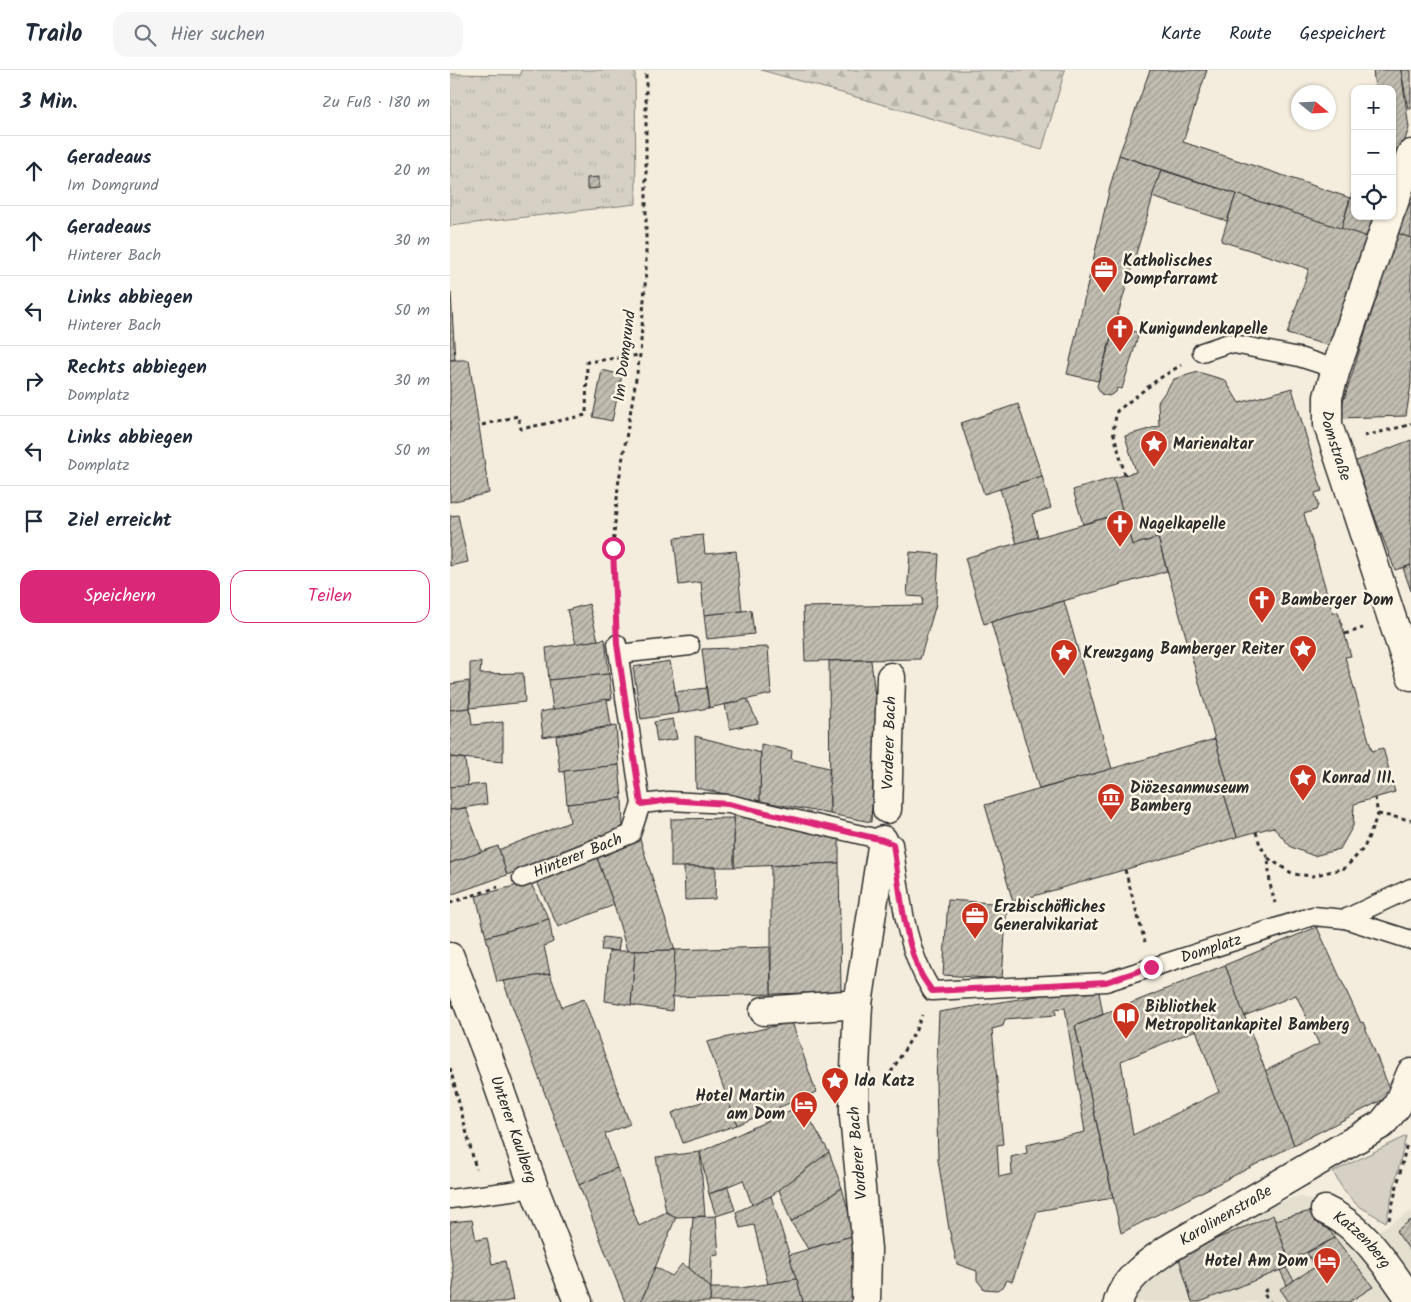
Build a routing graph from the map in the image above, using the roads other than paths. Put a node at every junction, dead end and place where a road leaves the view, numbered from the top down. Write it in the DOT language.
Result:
graph roads {
  1 [pos="1411,154"];
  2 [pos="1396,197"];
  3 [pos="1388,220"];
  4 [pos="1202,352"];
  5 [pos="1336,368"];
  6 [pos="690,646"];
  7 [pos="1411,676"];
  8 [pos="891,677"];
  9 [pos="641,804"];
  10 [pos="887,809"];
  11 [pos="883,840"];
  12 [pos="522,878"];
  13 [pos="1411,888"];
  14 [pos="1345,919"];
  15 [pos="1411,940"];
  16 [pos="450,957"];
  17 [pos="858,1004"];
  18 [pos="764,1012"];
  19 [pos="1411,1073"];
  20 [pos="534,1188"];
  21 [pos="450,1200"];
  22 [pos="1325,1210"];
  23 [pos="1411,1300"];
  24 [pos="578,1302"];
  25 [pos="866,1302"];
  26 [pos="1118,1302"];
  1 -- 2 [label="street"];
  3 -- 5 [label="street, Domstraße"];
  4 -- 5 [label="lane"];
  5 -- 7 [label="street, Domstraße"];
  6 -- 9 [label="lane, Hinterer Bach"];
  8 -- 10 [label="street, Vorderer Bach"];
  9 -- 11 [label="lane"];
  9 -- 12 [label="lane, Hinterer Bach"];
  11 -- 14 [label="lane, Domplatz"];
  11 -- 17 [label="street, Vorderer Bach"];
  13 -- 14 [label="lane"];
  14 -- 15 [label="lane, Domplatz"];
  16 -- 20 [label="street, Unterer Kaulberg"];
  17 -- 18 [label="street"];
  17 -- 25 [label="street, Vorderer Bach"];
  19 -- 26 [label="street, Karolinenstraße"];
  20 -- 21 [label="lane"];
  20 -- 24 [label="street, Unterer Kaulberg"];
  22 -- 23 [label="street, Katzenberg"];
}
